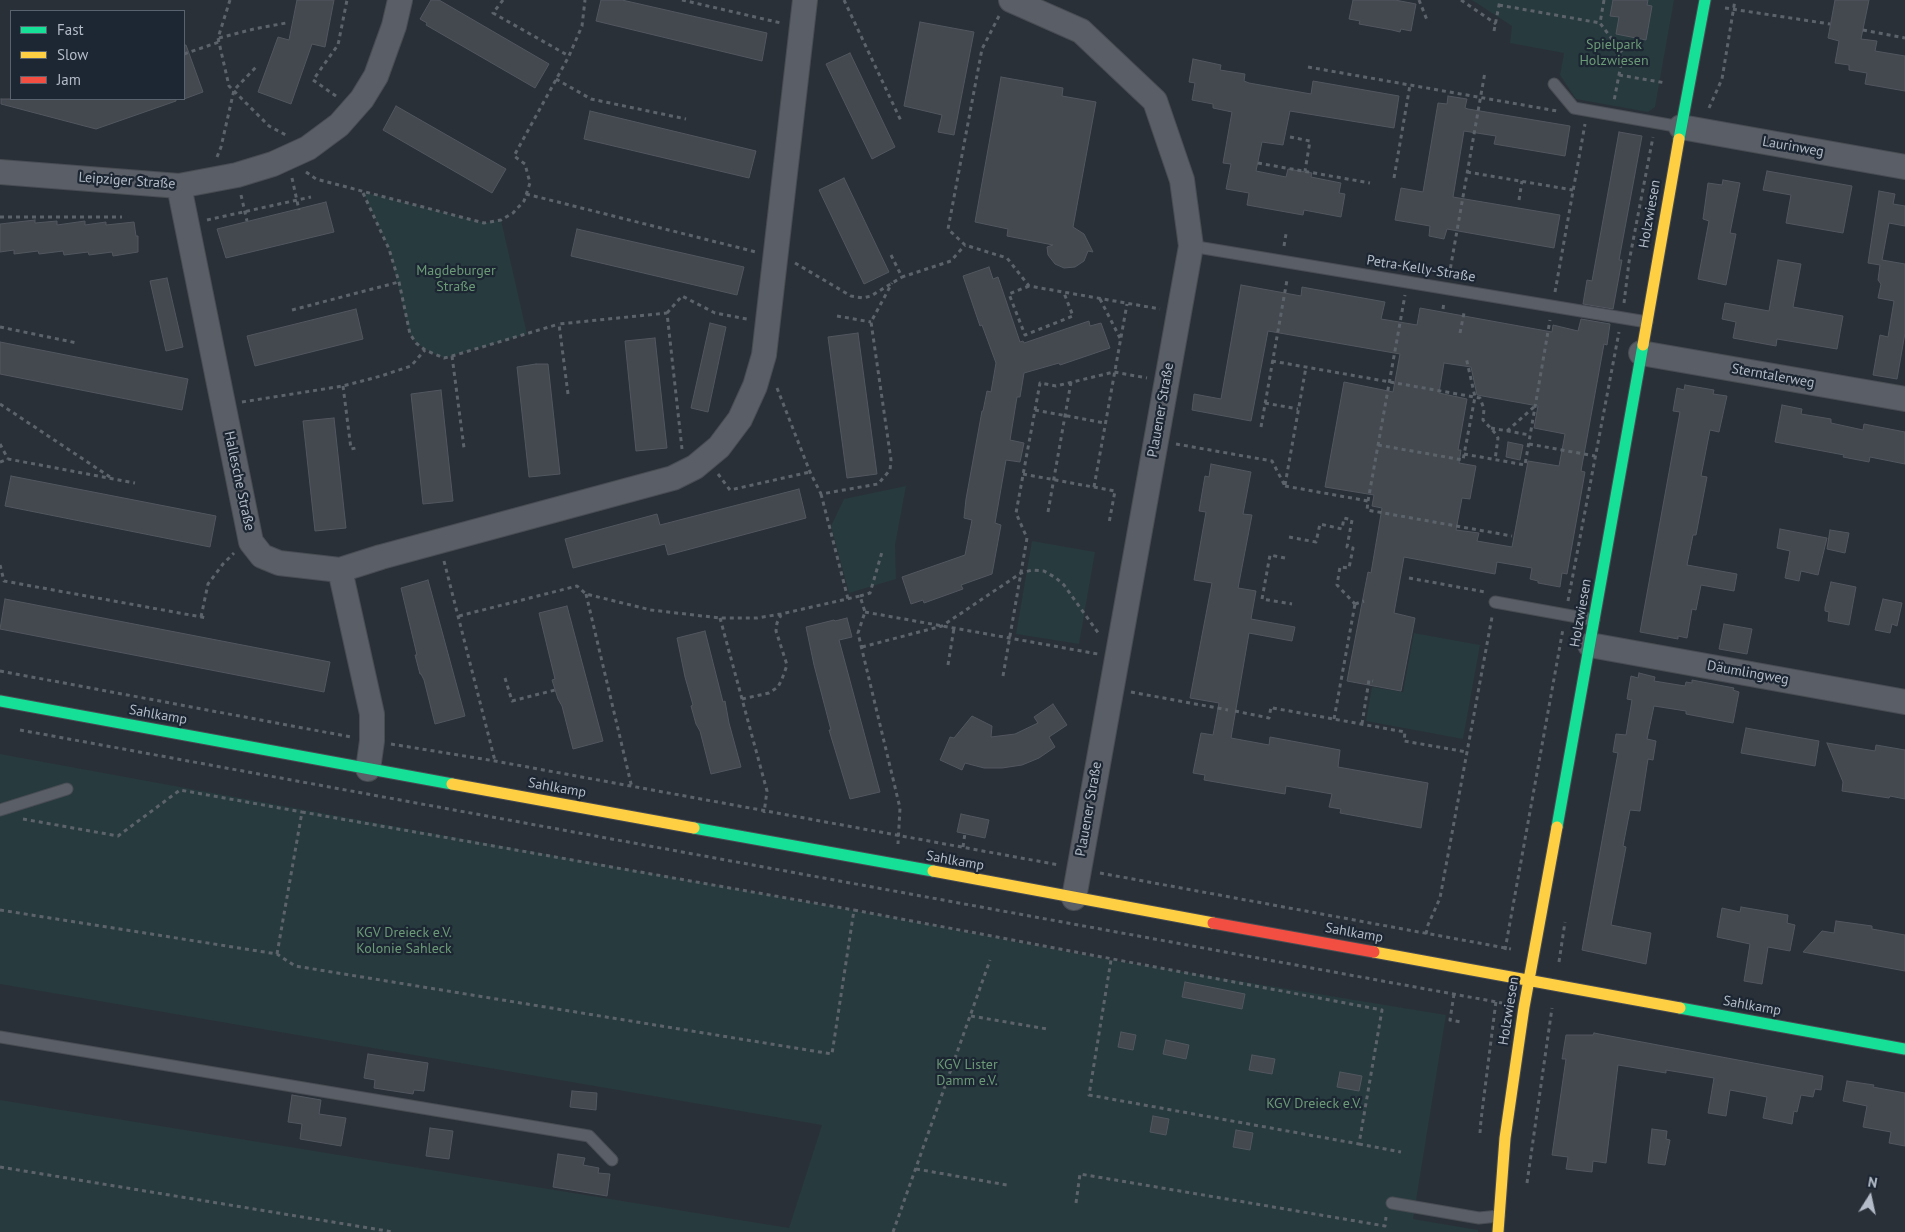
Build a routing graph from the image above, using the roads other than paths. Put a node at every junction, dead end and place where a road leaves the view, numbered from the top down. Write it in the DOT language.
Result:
graph roads {
  1 [pos="400,0"];
  2 [pos="805,0"];
  3 [pos="1705,2"];
  4 [pos="1007,4"];
  5 [pos="1554,84"];
  6 [pos="1670,125"];
  7 [pos="1905,167"];
  8 [pos="0,172"];
  9 [pos="178,186"];
  10 [pos="1191,246"];
  11 [pos="1647,322"];
  12 [pos="1641,353"];
  13 [pos="1905,399"];
  14 [pos="340,570"];
  15 [pos="1495,602"];
  16 [pos="1594,620"];
  17 [pos="1590,645"];
  18 [pos="0,701"];
  19 [pos="1905,702"];
  20 [pos="368,769"];
  21 [pos="67,789"];
  22 [pos="0,810"];
  23 [pos="1074,898"];
  24 [pos="1529,980"];
  25 [pos="0,1037"];
  26 [pos="1905,1049"];
  27 [pos="612,1160"];
  28 [pos="1392,1203"];
  29 [pos="1499,1216"];
  30 [pos="1498,1232"];
  1 -- 9 [label="street, Leipziger Straße"];
  2 -- 14 [label="street"];
  3 -- 6 [label="street, Holzwiesen"];
  4 -- 10 [label="street, Plauener Straße"];
  5 -- 6 [label="lane"];
  6 -- 7 [label="street, Laurinweg"];
  6 -- 11 [label="street, Holzwiesen"];
  8 -- 9 [label="street, Leipziger Straße"];
  9 -- 14 [label="street, Hallesche Straße"];
  10 -- 11 [label="lane, Petra-Kelly-Straße"];
  10 -- 23 [label="street, Plauener Straße"];
  11 -- 12 [label="street, Holzwiesen"];
  12 -- 13 [label="street, Sterntalerweg"];
  12 -- 16 [label="street, Holzwiesen"];
  14 -- 20 [label="street"];
  15 -- 16 [label="lane"];
  16 -- 17 [label="street, Holzwiesen"];
  17 -- 19 [label="street, Däumlingweg"];
  17 -- 24 [label="street, Holzwiesen"];
  18 -- 20 [label="street, Sahlkamp"];
  20 -- 23 [label="street, Sahlkamp"];
  21 -- 22 [label="lane"];
  23 -- 24 [label="street, Sahlkamp"];
  24 -- 26 [label="street, Sahlkamp"];
  24 -- 29 [label="street, Holzwiesen"];
  25 -- 27 [label="lane"];
  28 -- 29 [label="lane"];
  29 -- 30 [label="street, Holzwiesen"];
}
